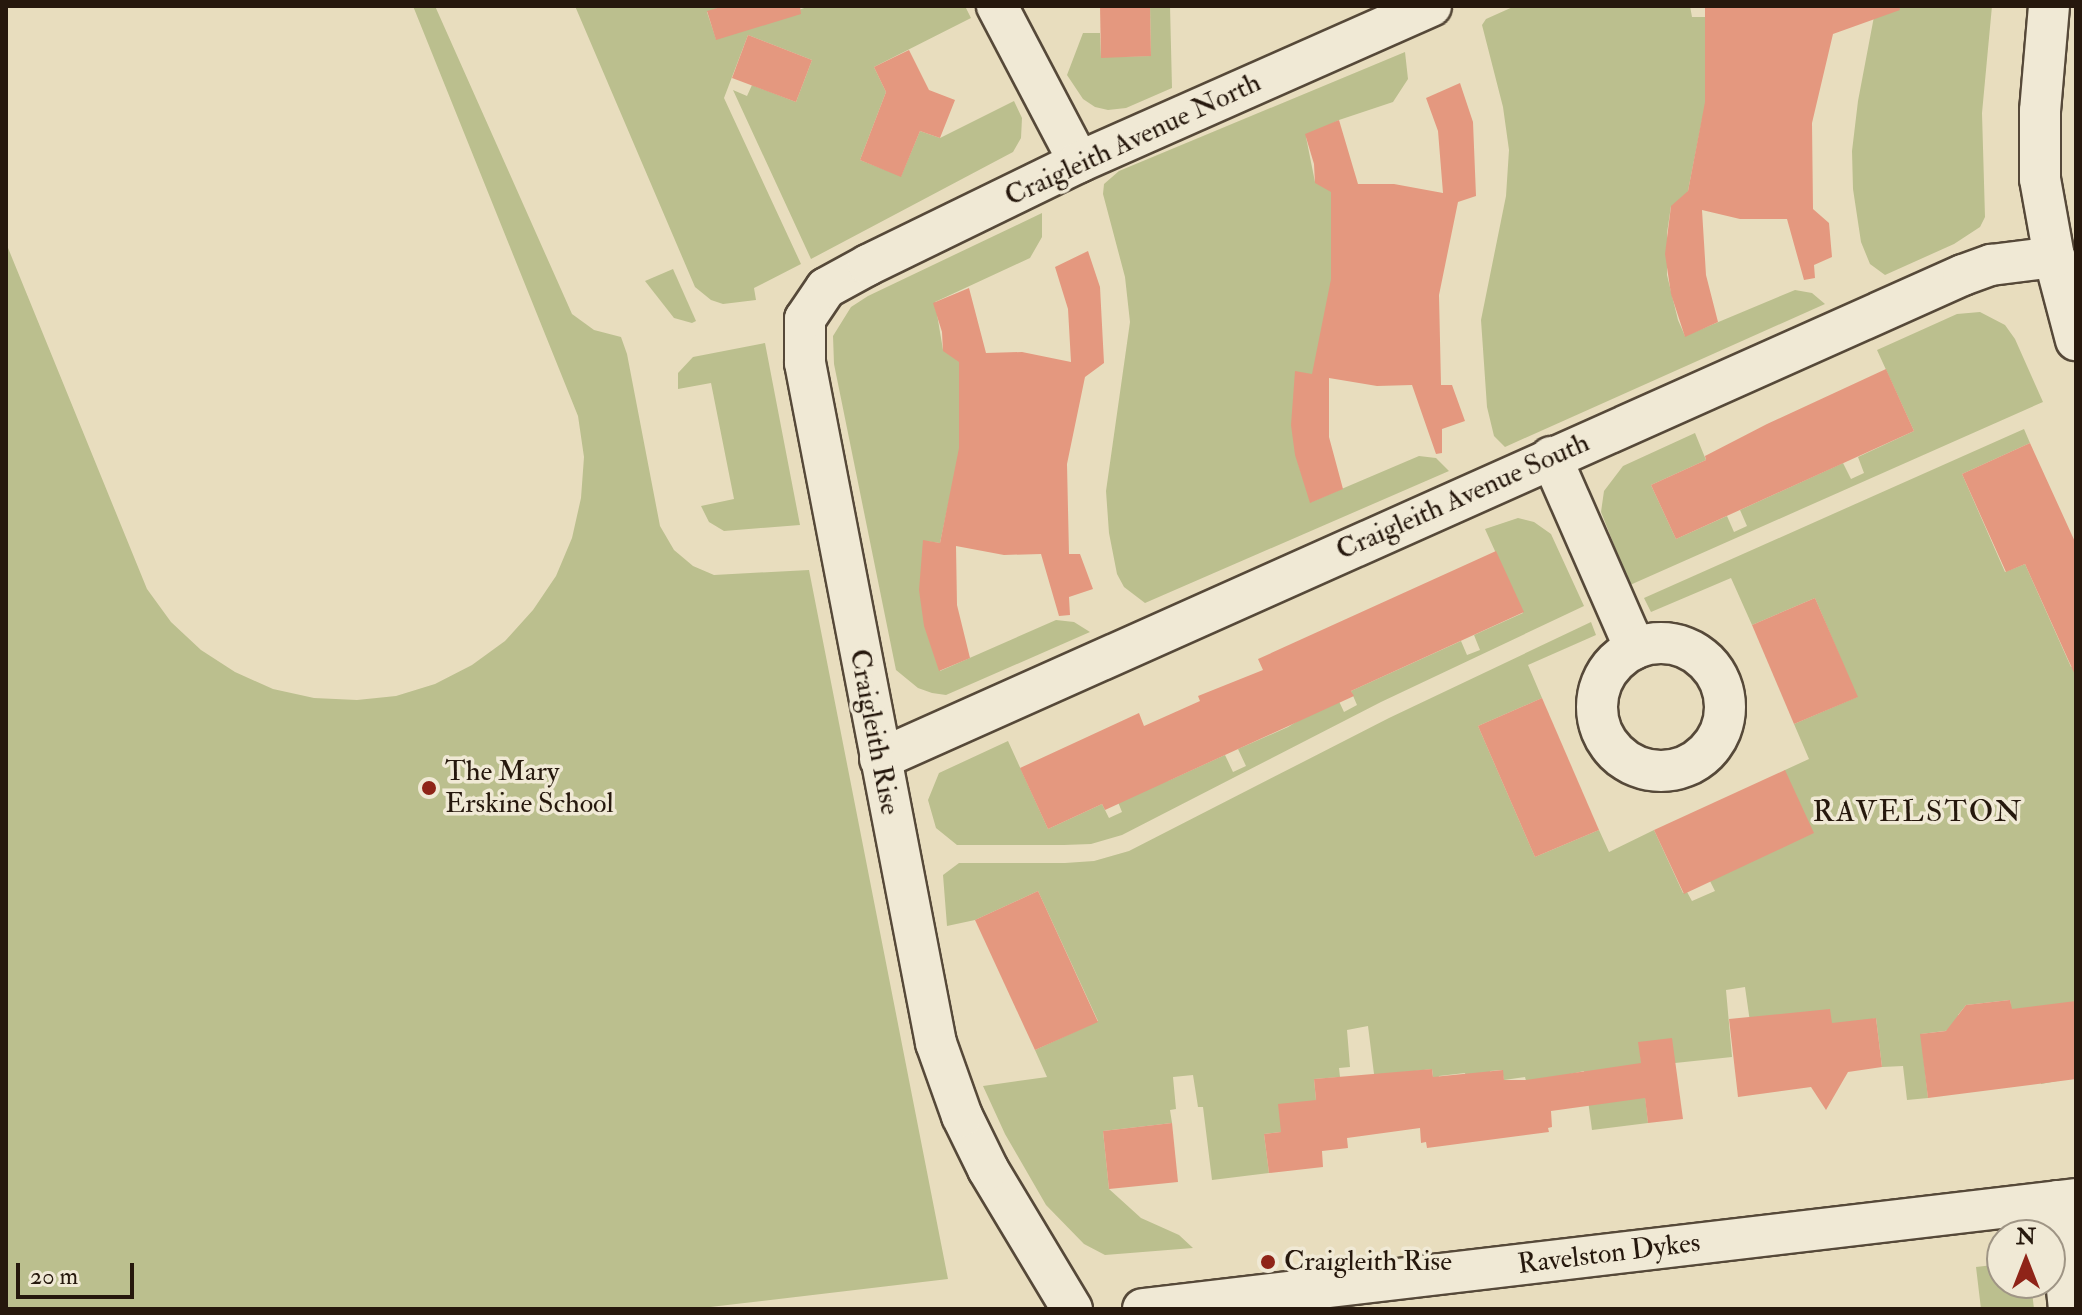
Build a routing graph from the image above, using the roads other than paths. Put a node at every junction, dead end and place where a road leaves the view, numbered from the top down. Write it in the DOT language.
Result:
graph roads {
  1 [pos="997,6"];
  2 [pos="1431,6"];
  3 [pos="2049,6"];
  4 [pos="1079,162"];
  5 [pos="2054,257"];
  6 [pos="838,280"];
  7 [pos="2076,340"];
  8 [pos="1551,457"];
  9 [pos="1635,648"];
  10 [pos="880,759"];
  11 [pos="2067,1200"];
  12 [pos="1340,1297"];
  13 [pos="1072,1309"];
  14 [pos="1143,1309"];
  15 [pos="2069,1309"];
  1 -- 4 [label="street"];
  2 -- 4 [label="street, Craigleith Avenue North"];
  3 -- 5 [label="street"];
  4 -- 6 [label="street, Craigleith Avenue North"];
  5 -- 7 [label="street"];
  5 -- 8 [label="street, Craigleith Avenue South"];
  6 -- 10 [label="street, Craigleith Rise"];
  8 -- 9 [label="street"];
  8 -- 10 [label="street, Craigleith Avenue South"];
  10 -- 13 [label="street, Craigleith Rise"];
  11 -- 12 [label="street, Ravelston Dykes"];
  11 -- 15 [label="street"];
  12 -- 14 [label="street, Ravelston Dykes"];
}
